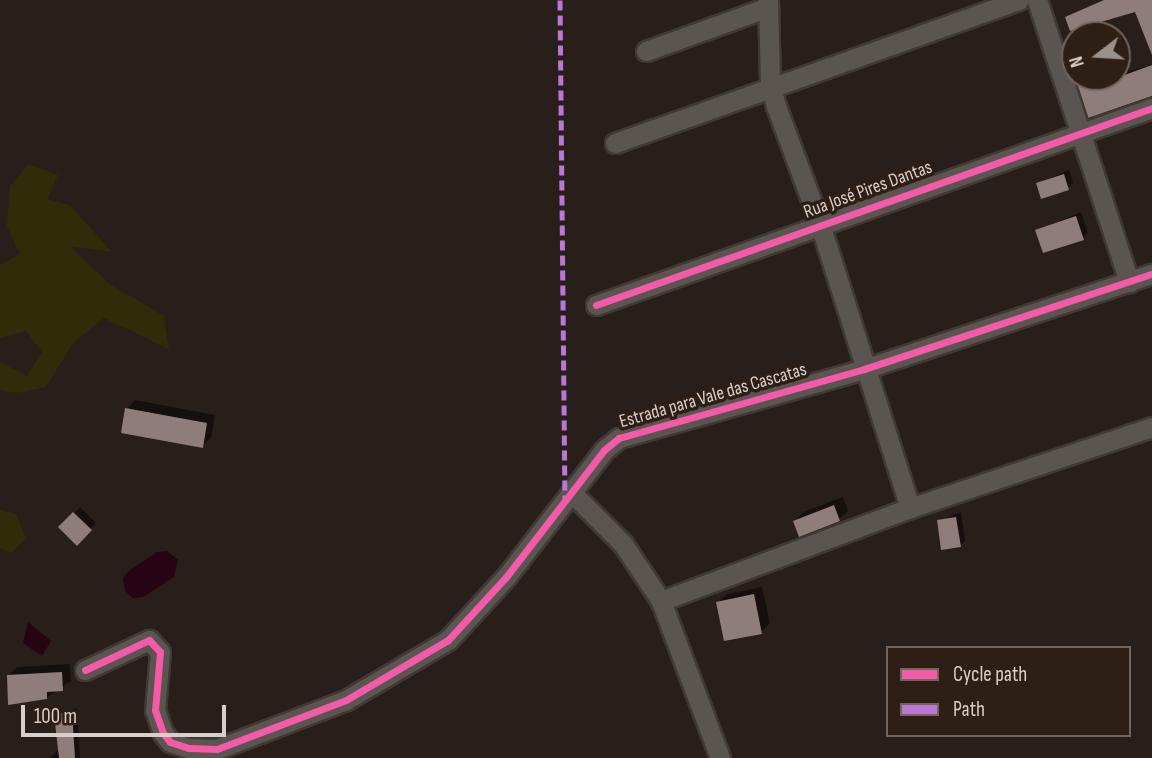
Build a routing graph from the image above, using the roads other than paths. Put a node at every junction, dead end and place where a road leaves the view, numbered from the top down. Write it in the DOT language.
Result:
graph roads {
  1 [pos="1018,0"];
  2 [pos="1037,0"];
  3 [pos="768,4"];
  4 [pos="646,51"];
  5 [pos="772,88"];
  6 [pos="1152,108"];
  7 [pos="1080,131"];
  8 [pos="615,143"];
  9 [pos="820,224"];
  10 [pos="1152,274"];
  11 [pos="1129,282"];
  12 [pos="596,305"];
  13 [pos="864,369"];
  14 [pos="1152,426"];
  15 [pos="573,494"];
  16 [pos="910,508"];
  17 [pos="661,601"];
  18 [pos="85,670"];
  19 [pos="720,758"];
  1 -- 5 [label="street"];
  2 -- 7 [label="street"];
  3 -- 4 [label="street"];
  3 -- 5 [label="street"];
  5 -- 8 [label="street"];
  5 -- 9 [label="street"];
  6 -- 7 [label="street, Rua José Pires Dantas"];
  7 -- 9 [label="street, Rua José Pires Dantas"];
  7 -- 11 [label="street"];
  9 -- 12 [label="street, Rua José Pires Dantas"];
  9 -- 13 [label="street"];
  10 -- 11 [label="street, Estrada para Vale das Cascatas"];
  11 -- 13 [label="street, Estrada para Vale das Cascatas"];
  13 -- 15 [label="street, Estrada para Vale das Cascatas"];
  13 -- 16 [label="street"];
  14 -- 16 [label="street"];
  15 -- 17 [label="street"];
  15 -- 18 [label="street, Estrada para Vale das Cascatas"];
  16 -- 17 [label="street"];
  17 -- 19 [label="street"];
}
